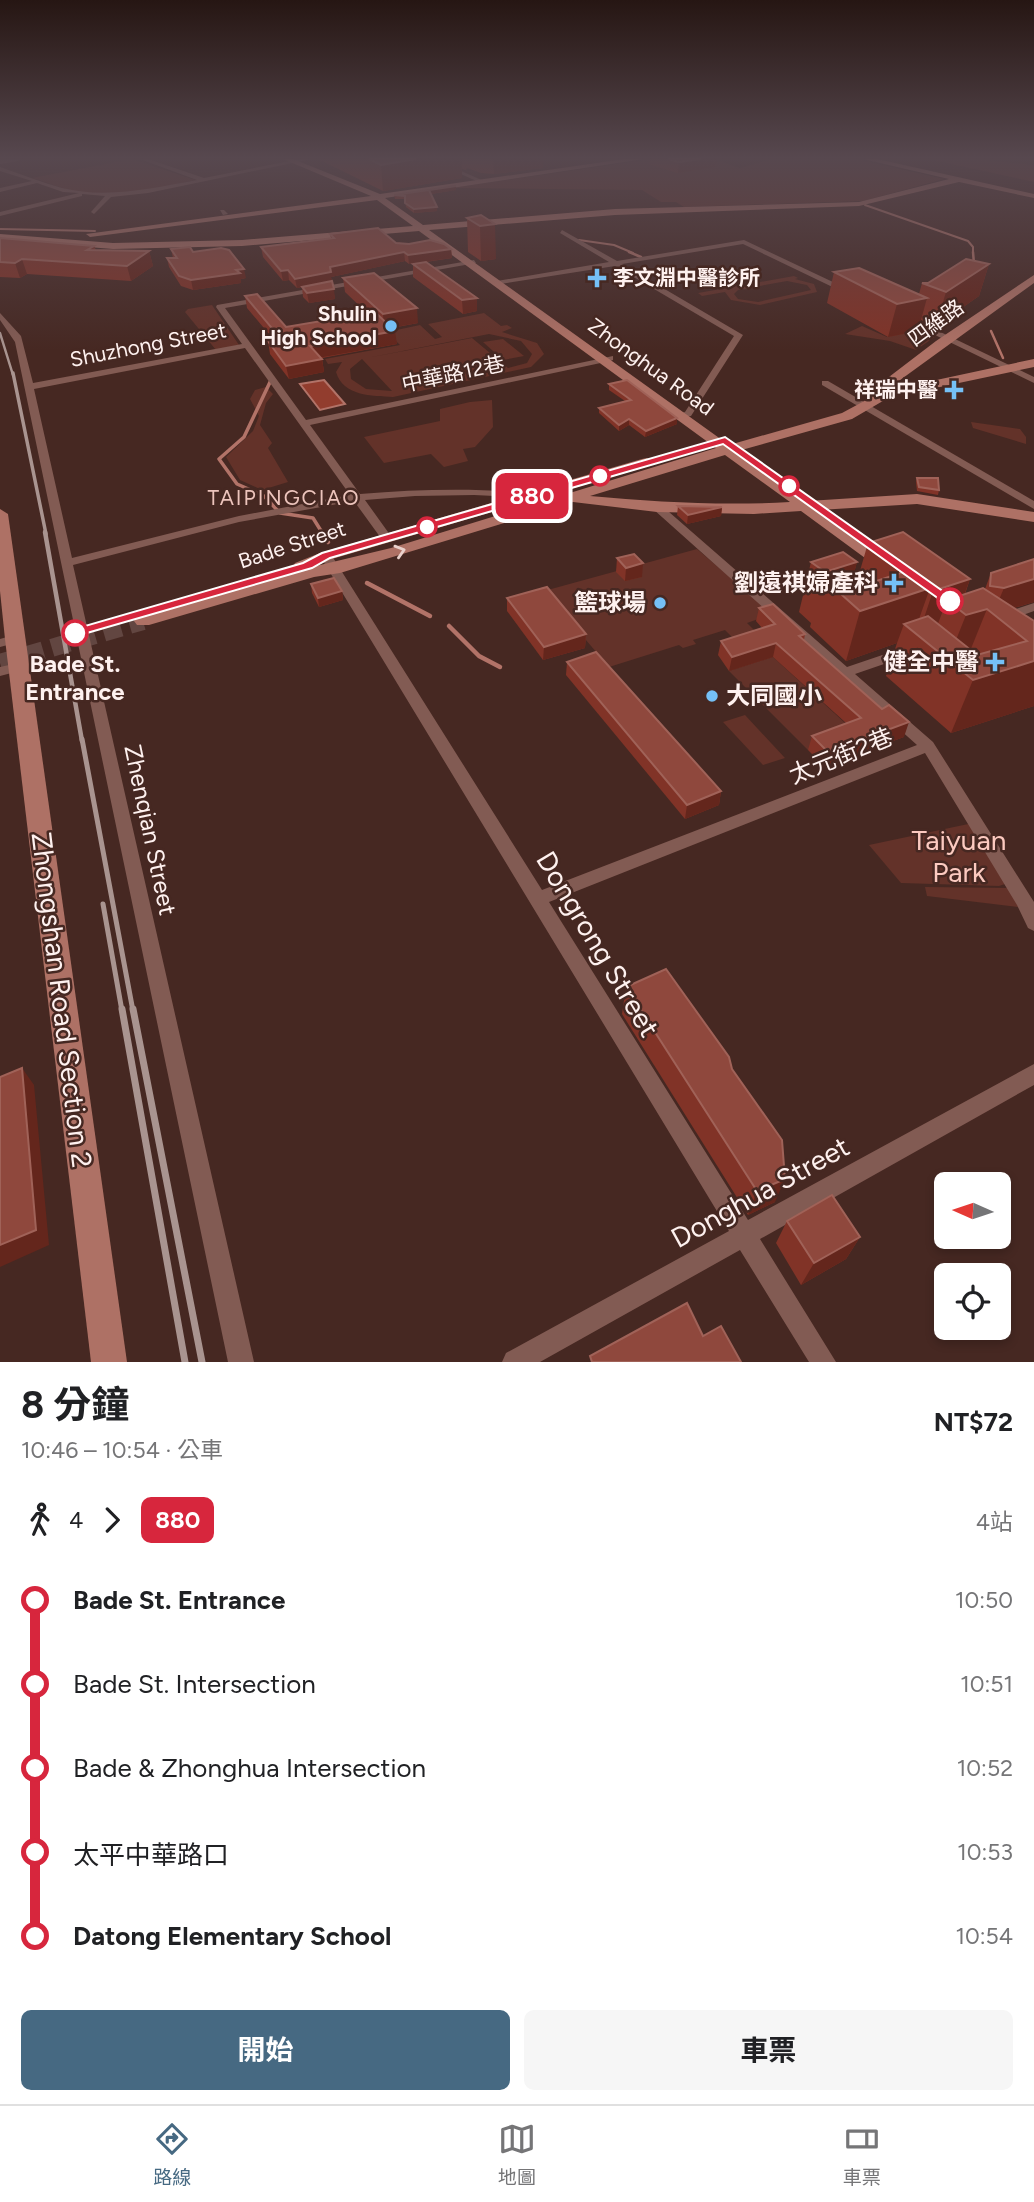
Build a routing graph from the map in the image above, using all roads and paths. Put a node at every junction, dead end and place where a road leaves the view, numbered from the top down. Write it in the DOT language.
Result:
graph roads {
  1 [pos="158,223"];
  2 [pos="170,223"];
  3 [pos="416,223"];
  4 [pos="497,223"];
  5 [pos="425,229"];
  6 [pos="51,230"];
  7 [pos="76,230"];
  8 [pos="106,231"];
  9 [pos="0,232"];
  10 [pos="562,232"];
  11 [pos="92,244"];
  12 [pos="471,262"];
  13 [pos="615,263"];
  14 [pos="1034,278"];
  15 [pos="499,282"];
  16 [pos="856,295"];
  17 [pos="0,315"];
  18 [pos="901,316"];
  19 [pos="948,338"];
  20 [pos="248,345"];
  21 [pos="606,359"];
  22 [pos="1034,363"];
  23 [pos="1008,368"];
  24 [pos="1034,380"];
  25 [pos="825,383"];
  26 [pos="28,387"];
  27 [pos="864,405"];
  28 [pos="684,415"];
  29 [pos="304,423"];
  30 [pos="726,445"];
  31 [pos="533,496"];
  32 [pos="358,499"];
  33 [pos="571,499"];
  34 [pos="811,506"];
  35 [pos="1034,506"];
  36 [pos="657,508"];
  37 [pos="0,514"];
  38 [pos="1034,517"];
  39 [pos="387,539"];
  40 [pos="330,562"];
  41 [pos="66,563"];
  42 [pos="901,571"];
  43 [pos="4,587"];
  44 [pos="1034,607"];
  45 [pos="141,618"];
  46 [pos="983,625"];
  47 [pos="930,643"];
  48 [pos="8,655"];
  49 [pos="846,672"];
  50 [pos="928,746"];
  51 [pos="538,899"];
  52 [pos="1034,923"];
  53 [pos="1034,1074"];
  54 [pos="744,1234"];
  55 [pos="109,1362"];
  56 [pos="240,1362"];
  57 [pos="515,1362"];
  58 [pos="823,1362"];
  1 -- 8 [label="street"];
  2 -- 8 [label="street"];
  3 -- 5 [label="street, Zhonghua Road"];
  4 -- 5 [label="street"];
  5 -- 11 [label="street"];
  5 -- 12 [label="street, Zhonghua Road"];
  6 -- 9 [label="street"];
  7 -- 8 [label="street"];
  8 -- 9 [label="street"];
  8 -- 11 [label="street"];
  9 -- 11 [label="street"];
  10 -- 13 [label="street"];
  12 -- 15 [label="street, Zhonghua Road"];
  12 -- 20 [label="street"];
  13 -- 15 [label="street"];
  13 -- 16 [label="street"];
  13 -- 28 [label="street"];
  14 -- 19 [label="street, 四維路"];
  15 -- 21 [label="street, Zhonghua Road"];
  17 -- 26 [label="street, Zhenqian Street"];
  18 -- 19 [label="street"];
  19 -- 23 [label="street"];
  19 -- 27 [label="street, 四維路"];
  20 -- 26 [label="street, Shuzhong Street"];
  20 -- 29 [label="street, Shuzhong Street"];
  21 -- 28 [label="street, Zhonghua Road"];
  21 -- 29 [label="street, 中華路12巷"];
  22 -- 23 [label="street, Bade Street"];
  23 -- 24 [label="street"];
  23 -- 27 [label="street, Bade Street"];
  25 -- 27 [label="street"];
  26 -- 41 [label="street, Zhenqian Street"];
  27 -- 30 [label="street, Bade Street"];
  27 -- 35 [label="street"];
  28 -- 30 [label="street, Zhonghua Road"];
  29 -- 32 [label="street, Shuzhong Street"];
  30 -- 31 [label="street, Bade Street"];
  30 -- 33 [label="street, Bade Street"];
  30 -- 34 [label="street, Zhonghua Road"];
  31 -- 32 [label="street"];
  31 -- 33 [label="street"];
  31 -- 39 [label="street, Bade Street"];
  32 -- 39 [label="street, Shuzhong Street"];
  32 -- 41 [label="street"];
  33 -- 36 [label="street"];
  40 -- 33 [label="street, Bade Street, one-way"];
  34 -- 36 [label="street"];
  34 -- 38 [label="street"];
  34 -- 42 [label="street, Zhonghua Road"];
  36 -- 49 [label="street, 太元街2巷"];
  37 -- 43 [label="street, Zhongshan Road Section 2"];
  39 -- 40 [label="street, Bade Street"];
  40 -- 45 [label="street, Bade Street"];
  40 -- 51 [label="street, Dongrong Street"];
  41 -- 56 [label="street, Zhenqian Street"];
  43 -- 48 [label="street, Zhongshan Road Section 2"];
  44 -- 46 [label="street"];
  47 -- 49 [label="street"];
  48 -- 55 [label="street, Zhongshan Road Section 2"];
  49 -- 50 [label="street, 太元街2巷"];
  50 -- 51 [label="street, 太元街2巷"];
  50 -- 52 [label="street"];
  51 -- 54 [label="street, Dongrong Street"];
  53 -- 54 [label="street, Donghua Street"];
  54 -- 57 [label="street, Donghua Street"];
  54 -- 58 [label="street, Dongrong Street"];
}
